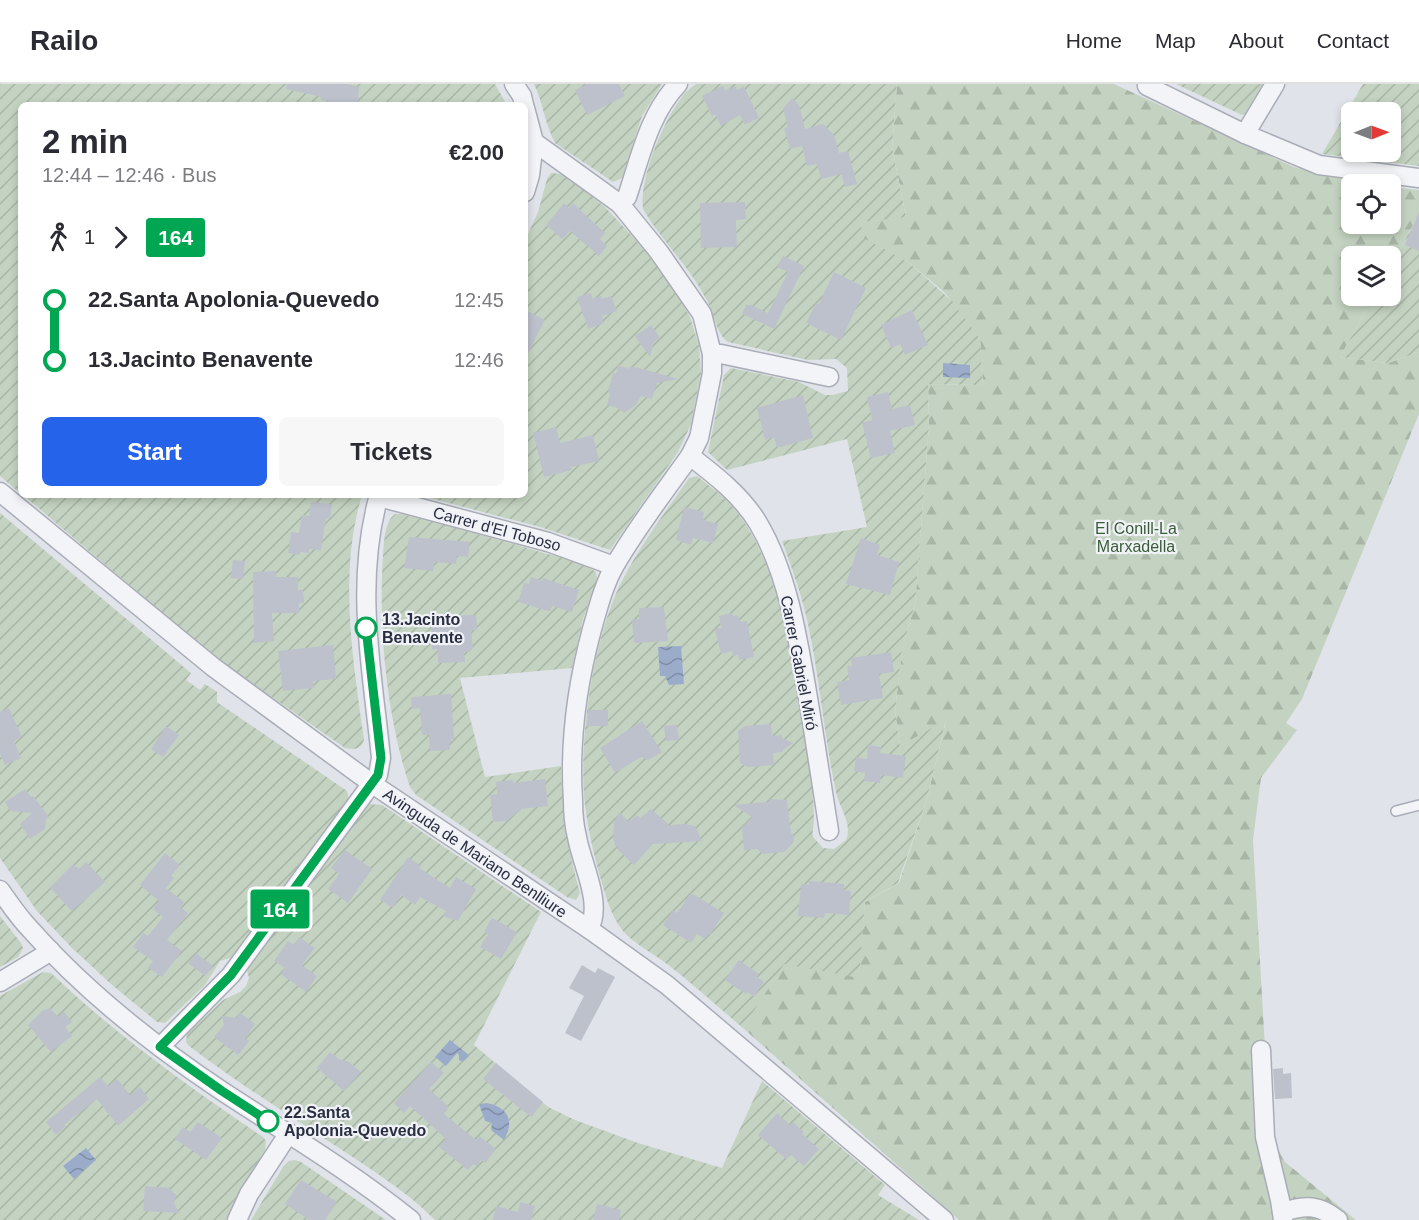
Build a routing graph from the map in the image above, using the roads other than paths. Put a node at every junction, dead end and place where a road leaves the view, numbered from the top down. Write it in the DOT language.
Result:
graph roads {
  1 [pos="514,84"];
  2 [pos="678,84"];
  3 [pos="1275,84"];
  4 [pos="1148,85"];
  5 [pos="524,102"];
  6 [pos="1245,134"];
  7 [pos="530,142"];
  8 [pos="1419,178"];
  9 [pos="528,181"];
  10 [pos="620,204"];
  11 [pos="712,354"];
  12 [pos="829,377"];
  13 [pos="690,456"];
  14 [pos="0,492"];
  15 [pos="378,498"];
  16 [pos="386,498"];
  17 [pos="614,566"];
  18 [pos="371,783"];
  19 [pos="1419,805"];
  20 [pos="1396,811"];
  21 [pos="829,831"];
  22 [pos="0,890"];
  23 [pos="589,929"];
  24 [pos="50,950"];
  25 [pos="0,982"];
  26 [pos="160,1047"];
  27 [pos="1261,1050"];
  28 [pos="289,1133"];
  29 [pos="1282,1216"];
  30 [pos="237,1220"];
  31 [pos="411,1220"];
  32 [pos="944,1220"];
  33 [pos="1338,1220"];
  1 -- 5 [label="street"];
  2 -- 10 [label="street"];
  3 -- 6 [label="street"];
  4 -- 6 [label="street"];
  6 -- 8 [label="street"];
  7 -- 9 [label="street"];
  7 -- 10 [label="street"];
  10 -- 11 [label="street"];
  11 -- 12 [label="street"];
  11 -- 13 [label="street"];
  13 -- 17 [label="street"];
  13 -- 21 [label="street, Carrer Gabriel Miró"];
  14 -- 18 [label="street, Avinguda de Mariano Benlliure"];
  15 -- 18 [label="street"];
  16 -- 17 [label="street, Carrer d'El Toboso"];
  17 -- 23 [label="street"];
  18 -- 23 [label="street, Avinguda de Mariano Benlliure"];
  18 -- 26 [label="street"];
  19 -- 20 [label="lane"];
  22 -- 24 [label="street"];
  23 -- 32 [label="street, Avinguda de Mariano Benlliure"];
  24 -- 25 [label="street"];
  24 -- 26 [label="street"];
  26 -- 28 [label="street"];
  27 -- 29 [label="street"];
  28 -- 30 [label="street"];
  28 -- 31 [label="street"];
  29 -- 33 [label="street"];
}
